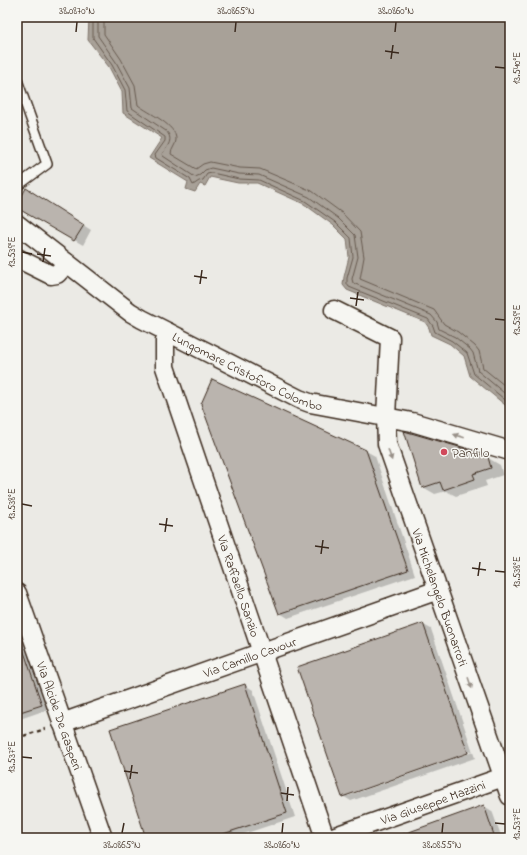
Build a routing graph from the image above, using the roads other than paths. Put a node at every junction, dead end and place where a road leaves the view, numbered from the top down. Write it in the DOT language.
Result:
graph roads {
  1 [pos="17,80"];
  2 [pos="17,186"];
  3 [pos="17,224"];
  4 [pos="17,258"];
  5 [pos="67,263"];
  6 [pos="334,310"];
  7 [pos="169,333"];
  8 [pos="386,416"];
  9 [pos="510,451"];
  10 [pos="438,590"];
  11 [pos="17,593"];
  12 [pos="261,652"];
  13 [pos="62,723"];
  14 [pos="507,773"];
  15 [pos="510,796"];
  16 [pos="103,838"];
  17 [pos="325,838"];
  18 [pos="330,838"];
  1 -- 2 [label="lane"];
  3 -- 5 [label="street, Lungomare Cristoforo Colombo"];
  4 -- 5 [label="street"];
  5 -- 7 [label="street, Lungomare Cristoforo Colombo"];
  6 -- 8 [label="street, Via Michelangelo Buonarroti"];
  7 -- 8 [label="street, Lungomare Cristoforo Colombo"];
  7 -- 12 [label="street, Via Raffaello Sanzio"];
  9 -- 8 [label="street, Lungomare Cristoforo Colombo, one-way"];
  8 -- 10 [label="street, Via Michelangelo Buonarroti, one-way"];
  10 -- 12 [label="street, Via Camillo Cavour"];
  10 -- 14 [label="street, Via Michelangelo Buonarroti, one-way"];
  11 -- 13 [label="street, Via Alcide De Gasperi"];
  12 -- 13 [label="street, Via Camillo Cavour"];
  12 -- 17 [label="street, Via Raffaello Sanzio"];
  13 -- 16 [label="street, Via Alcide De Gasperi"];
  14 -- 15 [label="street, Via Michelangelo Buonarroti"];
  14 -- 18 [label="street, Via Giuseppe Mazzini"];
}
